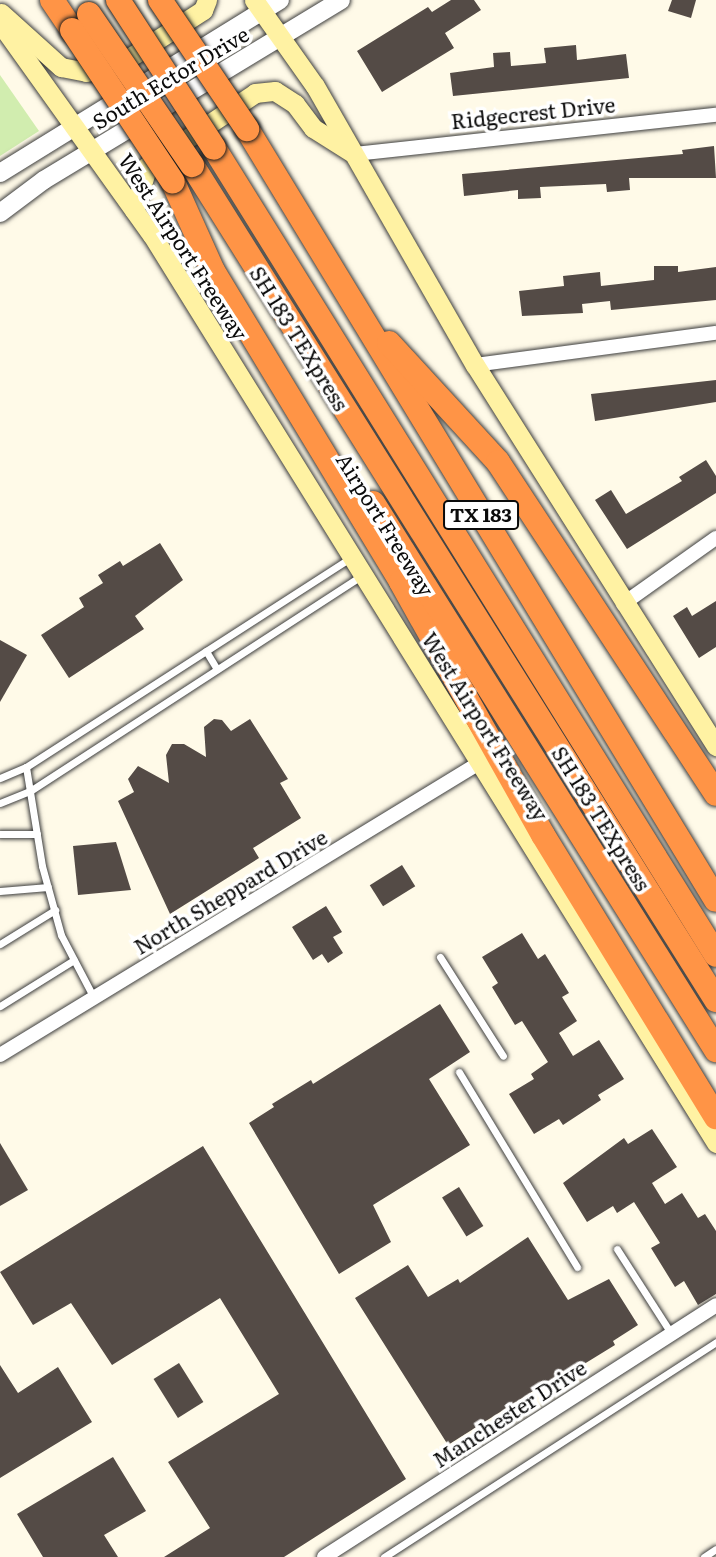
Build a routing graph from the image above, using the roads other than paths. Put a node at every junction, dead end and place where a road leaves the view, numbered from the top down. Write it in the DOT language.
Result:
graph roads {
  1 [pos="51,0"];
  2 [pos="118,0"];
  3 [pos="160,0"];
  4 [pos="207,0"];
  5 [pos="280,0"];
  6 [pos="341,0"];
  7 [pos="258,6"];
  8 [pos="0,12"];
  9 [pos="80,15"];
  10 [pos="0,23"];
  11 [pos="281,37"];
  12 [pos="716,115"];
  13 [pos="75,123"];
  14 [pos="94,150"];
  15 [pos="355,154"];
  16 [pos="0,173"];
  17 [pos="173,182"];
  18 [pos="134,210"];
  19 [pos="0,213"];
  20 [pos="351,301"];
  21 [pos="716,333"];
  22 [pos="475,365"];
  23 [pos="716,538"];
  24 [pos="354,556"];
  25 [pos="365,573"];
  26 [pos="624,604"];
  27 [pos="206,651"];
  28 [pos="217,669"];
  29 [pos="716,746"];
  30 [pos="481,762"];
  31 [pos="26,767"];
  32 [pos="0,778"];
  33 [pos="30,791"];
  34 [pos="716,793"];
  35 [pos="0,803"];
  36 [pos="0,834"];
  37 [pos="37,834"];
  38 [pos="48,887"];
  39 [pos="0,891"];
  40 [pos="716,900"];
  41 [pos="54,910"];
  42 [pos="0,944"];
  43 [pos="716,955"];
  44 [pos="440,957"];
  45 [pos="74,960"];
  46 [pos="94,998"];
  47 [pos="716,1000"];
  48 [pos="0,1006"];
  49 [pos="716,1051"];
  50 [pos="0,1055"];
  51 [pos="503,1056"];
  52 [pos="459,1072"];
  53 [pos="716,1118"];
  54 [pos="716,1143"];
  55 [pos="617,1249"];
  56 [pos="577,1267"];
  57 [pos="716,1305"];
  58 [pos="671,1334"];
  59 [pos="716,1342"];
  60 [pos="716,1549"];
  61 [pos="324,1557"];
  62 [pos="384,1557"];
  63 [pos="704,1557"];
  1 -- 9 [label="highway, Airport Freeway"];
  2 -- 43 [label="highway, SH 183 TEXpress, bridge"];
  3 -- 20 [label="highway, TX 183, bridge"];
  4 -- 8 [label="main road"];
  5 -- 7 [label="street, South Ector Drive"];
  6 -- 11 [label="street, South Ector Drive"];
  7 -- 11 [label="main road"];
  7 -- 13 [label="street, South Ector Drive"];
  9 -- 17 [label="highway, Airport Freeway, bridge"];
  9 -- 47 [label="highway, SH 183 TEXpress, bridge"];
  10 -- 13 [label="main road, West Airport Freeway"];
  11 -- 14 [label="street, South Ector Drive"];
  11 -- 15 [label="main road"];
  12 -- 15 [label="street, Ridgecrest Drive"];
  13 -- 14 [label="main road, West Airport Freeway"];
  13 -- 16 [label="street, South Ector Drive"];
  14 -- 18 [label="main road, West Airport Freeway"];
  14 -- 19 [label="street, South Ector Drive"];
  15 -- 18 [label="main road"];
  15 -- 22 [label="main road"];
  17 -- 49 [label="highway, Airport Freeway"];
  17 -- 53 [label="highway"];
  18 -- 24 [label="main road, West Airport Freeway"];
  20 -- 34 [label="highway"];
  20 -- 40 [label="highway, TX 183"];
  21 -- 22 [label="street"];
  22 -- 26 [label="main road"];
  23 -- 26 [label="street"];
  24 -- 25 [label="main road, West Airport Freeway"];
  24 -- 27 [label="lane"];
  25 -- 28 [label="lane"];
  25 -- 30 [label="main road, West Airport Freeway"];
  26 -- 29 [label="main road"];
  27 -- 28 [label="lane"];
  27 -- 31 [label="lane"];
  28 -- 33 [label="lane"];
  30 -- 46 [label="street, North Sheppard Drive"];
  30 -- 54 [label="main road, West Airport Freeway"];
  31 -- 32 [label="lane"];
  31 -- 33 [label="lane"];
  33 -- 35 [label="lane"];
  33 -- 37 [label="lane"];
  36 -- 37 [label="lane"];
  37 -- 38 [label="lane"];
  38 -- 39 [label="lane"];
  38 -- 41 [label="lane"];
  41 -- 42 [label="lane"];
  41 -- 45 [label="lane"];
  44 -- 51 [label="lane"];
  45 -- 46 [label="lane"];
  45 -- 48 [label="lane"];
  46 -- 50 [label="street, North Sheppard Drive"];
  52 -- 56 [label="lane"];
  55 -- 58 [label="lane"];
  57 -- 58 [label="street, Manchester Drive"];
  58 -- 61 [label="street, Manchester Drive"];
  59 -- 62 [label="lane"];
  60 -- 63 [label="lane"];
}
